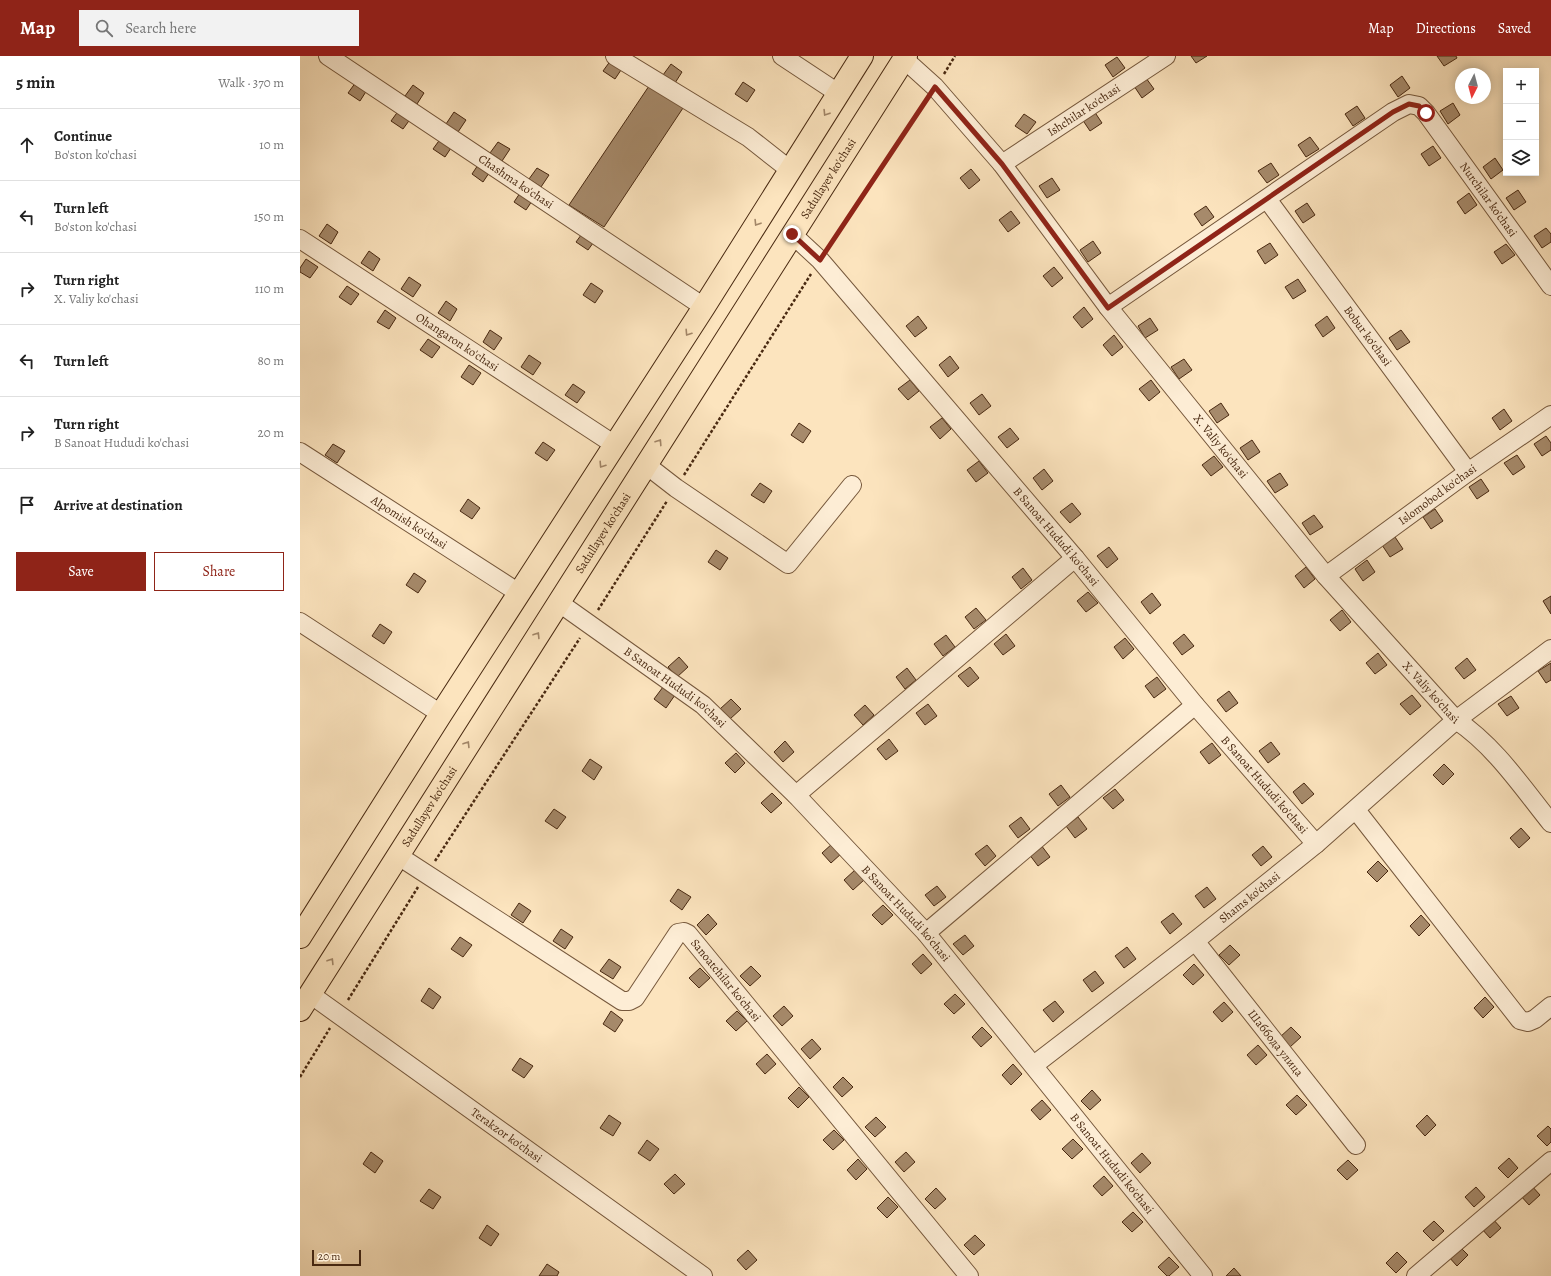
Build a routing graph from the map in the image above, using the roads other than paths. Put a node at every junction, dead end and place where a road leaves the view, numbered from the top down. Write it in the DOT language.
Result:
graph roads {
  1 [pos="328,56"];
  2 [pos="615,56"];
  3 [pos="782,56"];
  4 [pos="862,56"];
  5 [pos="1166,56"];
  6 [pos="905,57"];
  7 [pos="838,93"];
  8 [pos="1002,164"];
  9 [pos="790,170"];
  10 [pos="1267,199"];
  11 [pos="792,234"];
  12 [pos="300,239"];
  13 [pos="1551,286"];
  14 [pos="704,307"];
  15 [pos="1108,308"];
  16 [pos="1551,415"];
  17 [pos="615,445"];
  18 [pos="300,452"];
  19 [pos="645,464"];
  20 [pos="1468,472"];
  21 [pos="852,485"];
  22 [pos="1076,558"];
  23 [pos="1326,576"];
  24 [pos="519,593"];
  25 [pos="558,602"];
  26 [pos="300,622"];
  27 [pos="1551,649"];
  28 [pos="1195,705"];
  29 [pos="441,714"];
  30 [pos="1456,720"];
  31 [pos="796,795"];
  32 [pos="1356,810"];
  33 [pos="1551,823"];
  34 [pos="1316,844"];
  35 [pos="397,855"];
  36 [pos="926,933"];
  37 [pos="300,937"];
  38 [pos="1195,941"];
  39 [pos="305,1002"];
  40 [pos="1551,1006"];
  41 [pos="1034,1065"];
  42 [pos="1356,1144"];
  43 [pos="1551,1161"];
  44 [pos="1427,1272"];
  45 [pos="703,1276"];
  46 [pos="969,1276"];
  47 [pos="1203,1276"];
  1 -- 14 [label="street, Chashma ko'chasi"];
  2 -- 9 [label="street"];
  3 -- 7 [label="street"];
  4 -- 7 [label="main road"];
  5 -- 8 [label="street, Ishchilar ko'chasi"];
  6 -- 8 [label="street, X. Valiy ko'chasi"];
  6 -- 11 [label="main road, Sadullayev ko'chasi"];
  7 -- 9 [label="main road, one-way"];
  8 -- 15 [label="street, X. Valiy ko'chasi"];
  9 -- 14 [label="main road, one-way"];
  10 -- 13 [label="street, Nurchilar ko'chasi"];
  10 -- 15 [label="street"];
  10 -- 20 [label="street, Bobur ko'chasi"];
  19 -- 11 [label="main road, Sadullayev ko'chasi, one-way"];
  11 -- 22 [label="street, B Sanoat Hududi ko'chasi"];
  12 -- 17 [label="street, Ohangaron ko'chasi"];
  14 -- 17 [label="main road, one-way"];
  15 -- 23 [label="street, X. Valiy ko'chasi"];
  16 -- 20 [label="street, Islomobod ko'chasi"];
  17 -- 24 [label="main road, one-way"];
  18 -- 24 [label="street, Alpomish ko'chasi"];
  19 -- 21 [label="street"];
  19 -- 25 [label="main road, Sadullayev ko'chasi"];
  20 -- 23 [label="street, Islomobod ko'chasi"];
  22 -- 28 [label="street, B Sanoat Hududi ko'chasi"];
  22 -- 31 [label="street"];
  23 -- 30 [label="street, X. Valiy ko'chasi"];
  24 -- 29 [label="main road"];
  25 -- 31 [label="street, B Sanoat Hududi ko'chasi"];
  35 -- 25 [label="main road, Sadullayev ko'chasi, one-way"];
  26 -- 29 [label="street"];
  27 -- 30 [label="street, Shams ko'chasi"];
  28 -- 34 [label="street, B Sanoat Hududi ko'chasi"];
  28 -- 36 [label="street"];
  29 -- 37 [label="main road"];
  30 -- 32 [label="street, Shams ko'chasi"];
  30 -- 33 [label="street, X. Valiy ko'chasi"];
  31 -- 36 [label="street, B Sanoat Hududi ko'chasi"];
  32 -- 34 [label="street, Shams ko'chasi"];
  32 -- 40 [label="street"];
  34 -- 38 [label="street, Shams ko'chasi"];
  39 -- 35 [label="main road, Sadullayev ko'chasi, one-way"];
  35 -- 46 [label="street, Sanoatchilar ko'chasi"];
  36 -- 41 [label="street, B Sanoat Hududi ko'chasi"];
  38 -- 41 [label="street, Shams ko'chasi"];
  38 -- 42 [label="street, Шаббода улица"];
  39 -- 45 [label="street, Terakzor ko'chasi"];
  41 -- 47 [label="street, B Sanoat Hududi ko'chasi"];
  43 -- 44 [label="street"];
}
